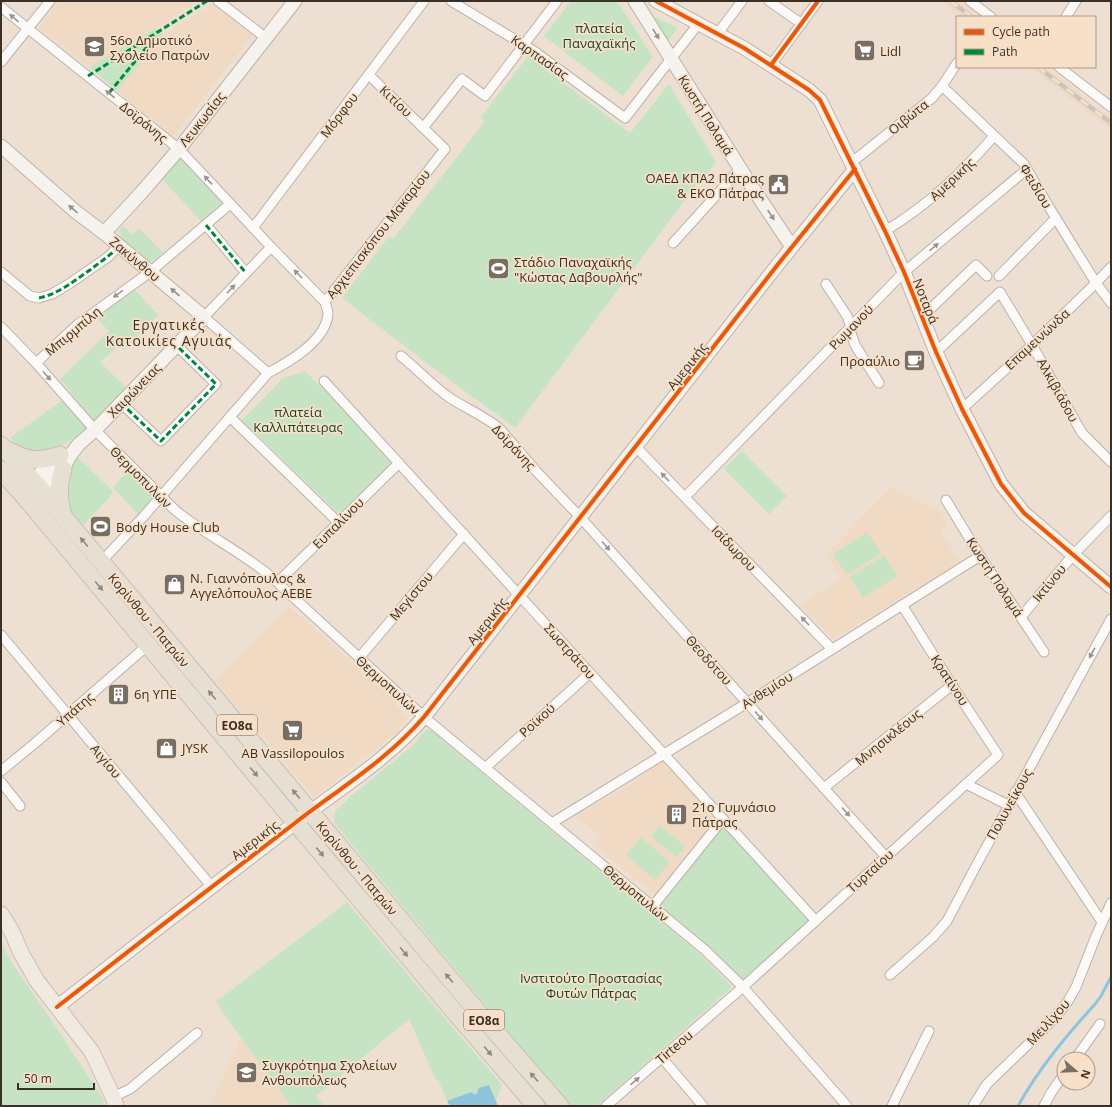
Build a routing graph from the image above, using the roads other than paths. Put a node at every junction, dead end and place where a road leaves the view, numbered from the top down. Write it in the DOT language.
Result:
graph roads {
  1 [pos="50,1"];
  2 [pos="218,1"];
  3 [pos="295,1"];
  4 [pos="424,1"];
  5 [pos="451,1"];
  6 [pos="557,1"];
  7 [pos="636,1"];
  8 [pos="656,1"];
  9 [pos="742,1"];
  10 [pos="769,1"];
  11 [pos="818,1"];
  12 [pos="970,1"];
  13 [pos="1076,1"];
  14 [pos="1,7"];
  15 [pos="990,16"];
  16 [pos="1067,16"];
  17 [pos="699,23"];
  18 [pos="802,24"];
  19 [pos="28,29"];
  20 [pos="718,33"];
  21 [pos="266,38"];
  22 [pos="524,44"];
  23 [pos="672,60"];
  24 [pos="1,62"];
  25 [pos="771,65"];
  26 [pos="956,65"];
  27 [pos="1060,68"];
  28 [pos="368,75"];
  29 [pos="942,86"];
  30 [pos="1111,107"];
  31 [pos="423,128"];
  32 [pos="994,136"];
  33 [pos="1,146"];
  34 [pos="445,148"];
  35 [pos="179,149"];
  36 [pos="853,166"];
  37 [pos="1027,168"];
  38 [pos="740,169"];
  39 [pos="230,204"];
  40 [pos="1056,218"];
  41 [pos="206,225"];
  42 [pos="253,228"];
  43 [pos="885,231"];
  44 [pos="104,233"];
  45 [pos="673,243"];
  46 [pos="119,246"];
  47 [pos="271,247"];
  48 [pos="792,247"];
  49 [pos="1111,268"];
  50 [pos="1,272"];
  51 [pos="150,272"];
  52 [pos="904,272"];
  53 [pos="246,273"];
  54 [pos="987,276"];
  55 [pos="999,276"];
  56 [pos="1096,283"];
  57 [pos="826,284"];
  58 [pos="325,302"];
  59 [pos="1111,303"];
  60 [pos="204,317"];
  61 [pos="922,317"];
  62 [pos="851,327"];
  63 [pos="1,328"];
  64 [pos="1032,345"];
  65 [pos="177,346"];
  66 [pos="936,352"];
  67 [pos="401,356"];
  68 [pos="36,363"];
  69 [pos="268,373"];
  70 [pos="324,381"];
  71 [pos="879,383"];
  72 [pos="121,403"];
  73 [pos="962,409"];
  74 [pos="230,417"];
  75 [pos="95,430"];
  76 [pos="3,447"];
  77 [pos="636,447"];
  78 [pos="68,456"];
  79 [pos="1111,462"];
  80 [pos="398,463"];
  81 [pos="1,470"];
  82 [pos="31,491"];
  83 [pos="161,497"];
  84 [pos="685,497"];
  85 [pos="946,500"];
  86 [pos="1111,516"];
  87 [pos="580,517"];
  88 [pos="64,519"];
  89 [pos="338,522"];
  90 [pos="464,534"];
  91 [pos="1073,555"];
  92 [pos="980,556"];
  93 [pos="101,562"];
  94 [pos="278,582"];
  95 [pos="1111,587"];
  96 [pos="519,595"];
  97 [pos="902,605"];
  98 [pos="1021,617"];
  99 [pos="1111,619"];
  100 [pos="1,635"];
  101 [pos="148,645"];
  102 [pos="832,648"];
  103 [pos="1044,652"];
  104 [pos="359,658"];
  105 [pos="590,673"];
  106 [pos="952,685"];
  107 [pos="747,703"];
  108 [pos="68,715"];
  109 [pos="424,717"];
  110 [pos="664,754"];
  111 [pos="998,754"];
  112 [pos="485,768"];
  113 [pos="1,771"];
  114 [pos="1,782"];
  115 [pos="966,784"];
  116 [pos="824,788"];
  117 [pos="1015,792"];
  118 [pos="1008,805"];
  119 [pos="20,806"];
  120 [pos="310,811"];
  121 [pos="723,819"];
  122 [pos="295,822"];
  123 [pos="552,823"];
  124 [pos="886,857"];
  125 [pos="212,887"];
  126 [pos="1111,903"];
  127 [pos="653,906"];
  128 [pos="1,914"];
  129 [pos="816,921"];
  130 [pos="1102,922"];
  131 [pos="890,974"];
  132 [pos="743,987"];
  133 [pos="57,1007"];
  134 [pos="1100,1024"];
  135 [pos="929,1032"];
  136 [pos="197,1033"];
  137 [pos="1081,1051"];
  138 [pos="662,1058"];
  139 [pos="1056,1086"];
  140 [pos="115,1102"];
  141 [pos="536,1106"];
  142 [pos="560,1106"];
  143 [pos="606,1106"];
  144 [pos="703,1106"];
  145 [pos="847,1106"];
  146 [pos="892,1106"];
  147 [pos="973,1106"];
  148 [pos="1044,1106"];
  1 -- 19 [label="street"];
  2 -- 21 [label="street"];
  3 -- 21 [label="street, Λευκωσίας"];
  4 -- 28 [label="street, Μόρφου"];
  5 -- 22 [label="street, Καρπασίας"];
  6 -- 22 [label="street"];
  7 -- 23 [label="street, Κωστή Παλαμά, one-way"];
  8 -- 17 [label="street, Νοταρά"];
  9 -- 20 [label="street"];
  10 -- 18 [label="street"];
  11 -- 18 [label="street"];
  12 -- 15 [label="street"];
  13 -- 16 [label="street"];
  19 -- 14 [label="street, Δοϊράνης, one-way"];
  17 -- 20 [label="street, Νοταρά"];
  17 -- 23 [label="street"];
  18 -- 25 [label="street"];
  19 -- 24 [label="street"];
  35 -- 19 [label="street, Δοϊράνης, one-way"];
  20 -- 25 [label="street, Νοταρά"];
  21 -- 35 [label="street, Λευκωσίας"];
  22 -- 23 [label="street, Καρπασίας"];
  22 -- 31 [label="street, Κιτίου"];
  23 -- 38 [label="street, Κωστή Παλαμά"];
  25 -- 36 [label="street, Νοταρά"];
  26 -- 29 [label="street, Οιβώτα"];
  27 -- 30 [label="street"];
  28 -- 31 [label="street, Κιτίου"];
  28 -- 42 [label="street, Μόρφου"];
  29 -- 32 [label="street, Φειδίου"];
  29 -- 36 [label="street, Οιβώτα"];
  31 -- 34 [label="street, Κιτίου"];
  32 -- 37 [label="street, Φειδίου"];
  32 -- 43 [label="street, Αμερικής"];
  44 -- 33 [label="street, Ζακύνθου, one-way"];
  34 -- 58 [label="street, Αρχιεπισκόπου Μακαρίου"];
  39 -- 35 [label="street, Δοϊράνης, one-way"];
  35 -- 44 [label="street, Λευκωσίας"];
  36 -- 43 [label="street, Νοταρά"];
  36 -- 48 [label="street, Αμερικής"];
  37 -- 40 [label="street, Φειδίου"];
  52 -- 37 [label="street, Ρωμανού, one-way"];
  38 -- 45 [label="street"];
  38 -- 48 [label="street, Κωστή Παλαμά, one-way"];
  39 -- 41 [label="street, Μπιρμπίλη"];
  39 -- 42 [label="street, Δοϊράνης"];
  40 -- 55 [label="street"];
  40 -- 56 [label="street, Φειδίου"];
  41 -- 51 [label="street, Μπιρμπίλη"];
  41 -- 53 [label="street"];
  42 -- 47 [label="street, Δοϊράνης"];
  43 -- 52 [label="street, Νοταρά"];
  44 -- 46 [label="street, Ζακύνθου"];
  46 -- 50 [label="street"];
  46 -- 51 [label="street, Ζακύνθου"];
  47 -- 53 [label="street, Χαιρώνειας"];
  58 -- 47 [label="street, Δοϊράνης, one-way"];
  48 -- 77 [label="street, Αμερικής"];
  49 -- 56 [label="street, Επαμεινώνδα"];
  60 -- 51 [label="street, Ζακύνθου, one-way"];
  51 -- 68 [label="street, Μπιρμπίλη, one-way"];
  52 -- 61 [label="street, Νοταρά"];
  52 -- 62 [label="street, Ρωμανού"];
  60 -- 53 [label="street, Χαιρώνειας, one-way"];
  54 -- 61 [label="street"];
  56 -- 59 [label="street, Φειδίου"];
  56 -- 64 [label="street, Επαμεινώνδα"];
  57 -- 62 [label="street"];
  58 -- 69 [label="street, Αρχιεπισκόπου Μακαρίου"];
  60 -- 65 [label="street, Χαιρώνειας"];
  60 -- 69 [label="street, Ζακύνθου"];
  61 -- 66 [label="street, Νοταρά"];
  62 -- 71 [label="street"];
  62 -- 84 [label="street, Ρωμανού"];
  63 -- 68 [label="street, Θερμοπυλών"];
  64 -- 66 [label="street, Αλκιβιάδου"];
  64 -- 73 [label="street, Επαμεινώνδα"];
  64 -- 79 [label="street, Αλκιβιάδου"];
  65 -- 72 [label="street, Χαιρώνειας"];
  65 -- 72 [label="street"];
  66 -- 73 [label="street, Νοταρά"];
  67 -- 87 [label="street, Δοϊράνης"];
  68 -- 75 [label="street, Θερμοπυλών, one-way"];
  69 -- 74 [label="street, Αρχιεπισκόπου Μακαρίου"];
  70 -- 80 [label="street, Σωστράτου"];
  72 -- 75 [label="street, Χαιρώνειας"];
  73 -- 91 [label="street, Νοταρά"];
  74 -- 83 [label="street, Αρχιεπισκόπου Μακαρίου"];
  74 -- 89 [label="street"];
  75 -- 78 [label="street, Χαιρώνειας"];
  75 -- 83 [label="street, Θερμοπυλών"];
  76 -- 78 [label="highway"];
  76 -- 82 [label="highway, Κορίνθου - Πατρών / ΕΟ8α"];
  84 -- 77 [label="street, Ισίδωρου, one-way"];
  77 -- 87 [label="street, Αμερικής"];
  78 -- 82 [label="street, Χαιρώνειας"];
  78 -- 88 [label="highway"];
  80 -- 89 [label="street, Ευπαλίνου"];
  80 -- 90 [label="street, Σωστράτου"];
  81 -- 82 [label="highway, Κορίνθου - Πατρών / ΕΟ8α"];
  82 -- 88 [label="highway, Κορίνθου - Πατρών / ΕΟ8α"];
  82 -- 101 [label="highway, Κορίνθου - Πατρών / ΕΟ8α, one-way"];
  83 -- 93 [label="street, Αρχιεπισκόπου Μακαρίου"];
  83 -- 94 [label="street, Θερμοπυλών"];
  102 -- 84 [label="street, Ισίδωρου, one-way"];
  85 -- 92 [label="street, Κωστή Παλαμά"];
  86 -- 91 [label="street, Ικτίνου"];
  87 -- 96 [label="street, Αμερικής"];
  87 -- 107 [label="street, Θεοδότου, one-way"];
  93 -- 88 [label="highway, Κορίνθου - Πατρών / ΕΟ8α, one-way"];
  89 -- 94 [label="street, Ευπαλίνου"];
  90 -- 96 [label="street, Σωστράτου"];
  90 -- 104 [label="street, Μεγίστου"];
  91 -- 95 [label="street, Νοταρά"];
  91 -- 98 [label="street, Ικτίνου"];
  92 -- 97 [label="street, Ανθεμίου"];
  92 -- 98 [label="street, Κωστή Παλαμά"];
  120 -- 93 [label="highway, Κορίνθου - Πατρών / ΕΟ8α, one-way"];
  94 -- 104 [label="street, Θερμοπυλών"];
  96 -- 105 [label="street, Σωστράτου"];
  96 -- 109 [label="street, Αμερικής"];
  97 -- 102 [label="street, Ανθεμίου"];
  97 -- 106 [label="street, Κρατίνου"];
  98 -- 103 [label="street, Κωστή Παλαμά"];
  99 -- 117 [label="street, Πολυνείκους, one-way"];
  100 -- 108 [label="street, Αιγίου"];
  101 -- 108 [label="street, Υπάτης"];
  101 -- 122 [label="highway, Κορίνθου - Πατρών / ΕΟ8α, one-way"];
  102 -- 107 [label="street, Ανθεμίου"];
  104 -- 109 [label="street, Θερμοπυλών"];
  105 -- 110 [label="street, Σωστράτου"];
  105 -- 112 [label="street, Ροϊκού"];
  106 -- 111 [label="street, Κρατίνου"];
  106 -- 116 [label="street, Μνησικλέους"];
  107 -- 110 [label="street, Ανθεμίου"];
  107 -- 116 [label="street, Θεοδότου, one-way"];
  108 -- 113 [label="street, Υπάτης"];
  108 -- 125 [label="street, Αιγίου"];
  109 -- 112 [label="street, Θερμοπυλών"];
  109 -- 120 [label="street, Αμερικής"];
  110 -- 121 [label="street, Σωστράτου"];
  110 -- 123 [label="street, Ανθεμίου"];
  111 -- 115 [label="street, Τυρταίου"];
  112 -- 123 [label="street, Θερμοπυλών"];
  114 -- 119 [label="street"];
  115 -- 118 [label="street"];
  115 -- 124 [label="street, Τυρταίου"];
  116 -- 124 [label="street, Θεοδότου, one-way"];
  117 -- 118 [label="street, Πολυνείκους"];
  117 -- 130 [label="street"];
  118 -- 131 [label="street, Πολυνείκους"];
  120 -- 122 [label="street, Αμερικής"];
  142 -- 120 [label="highway, Κορίνθου - Πατρών / ΕΟ8α, one-way"];
  121 -- 127 [label="street"];
  121 -- 129 [label="street, Σωστράτου"];
  122 -- 125 [label="street, Αμερικής"];
  122 -- 141 [label="highway, Κορίνθου - Πατρών / ΕΟ8α, one-way"];
  123 -- 127 [label="street, Θερμοπυλών"];
  124 -- 129 [label="street, Τυρταίου"];
  125 -- 133 [label="street, Αμερικής"];
  126 -- 130 [label="street, Μειλίχου"];
  127 -- 132 [label="street, Θερμοπυλών"];
  128 -- 133 [label="main road"];
  129 -- 132 [label="street, Τυρταίου"];
  130 -- 147 [label="street, Μειλίχου"];
  132 -- 138 [label="street, Tirteou"];
  132 -- 145 [label="street, Θερμοπυλών"];
  133 -- 140 [label="main road"];
  134 -- 137 [label="street"];
  135 -- 146 [label="street"];
  136 -- 140 [label="street"];
  143 -- 138 [label="street, Tirteou, one-way"];
  138 -- 144 [label="street"];
  139 -- 148 [label="street"];
}
